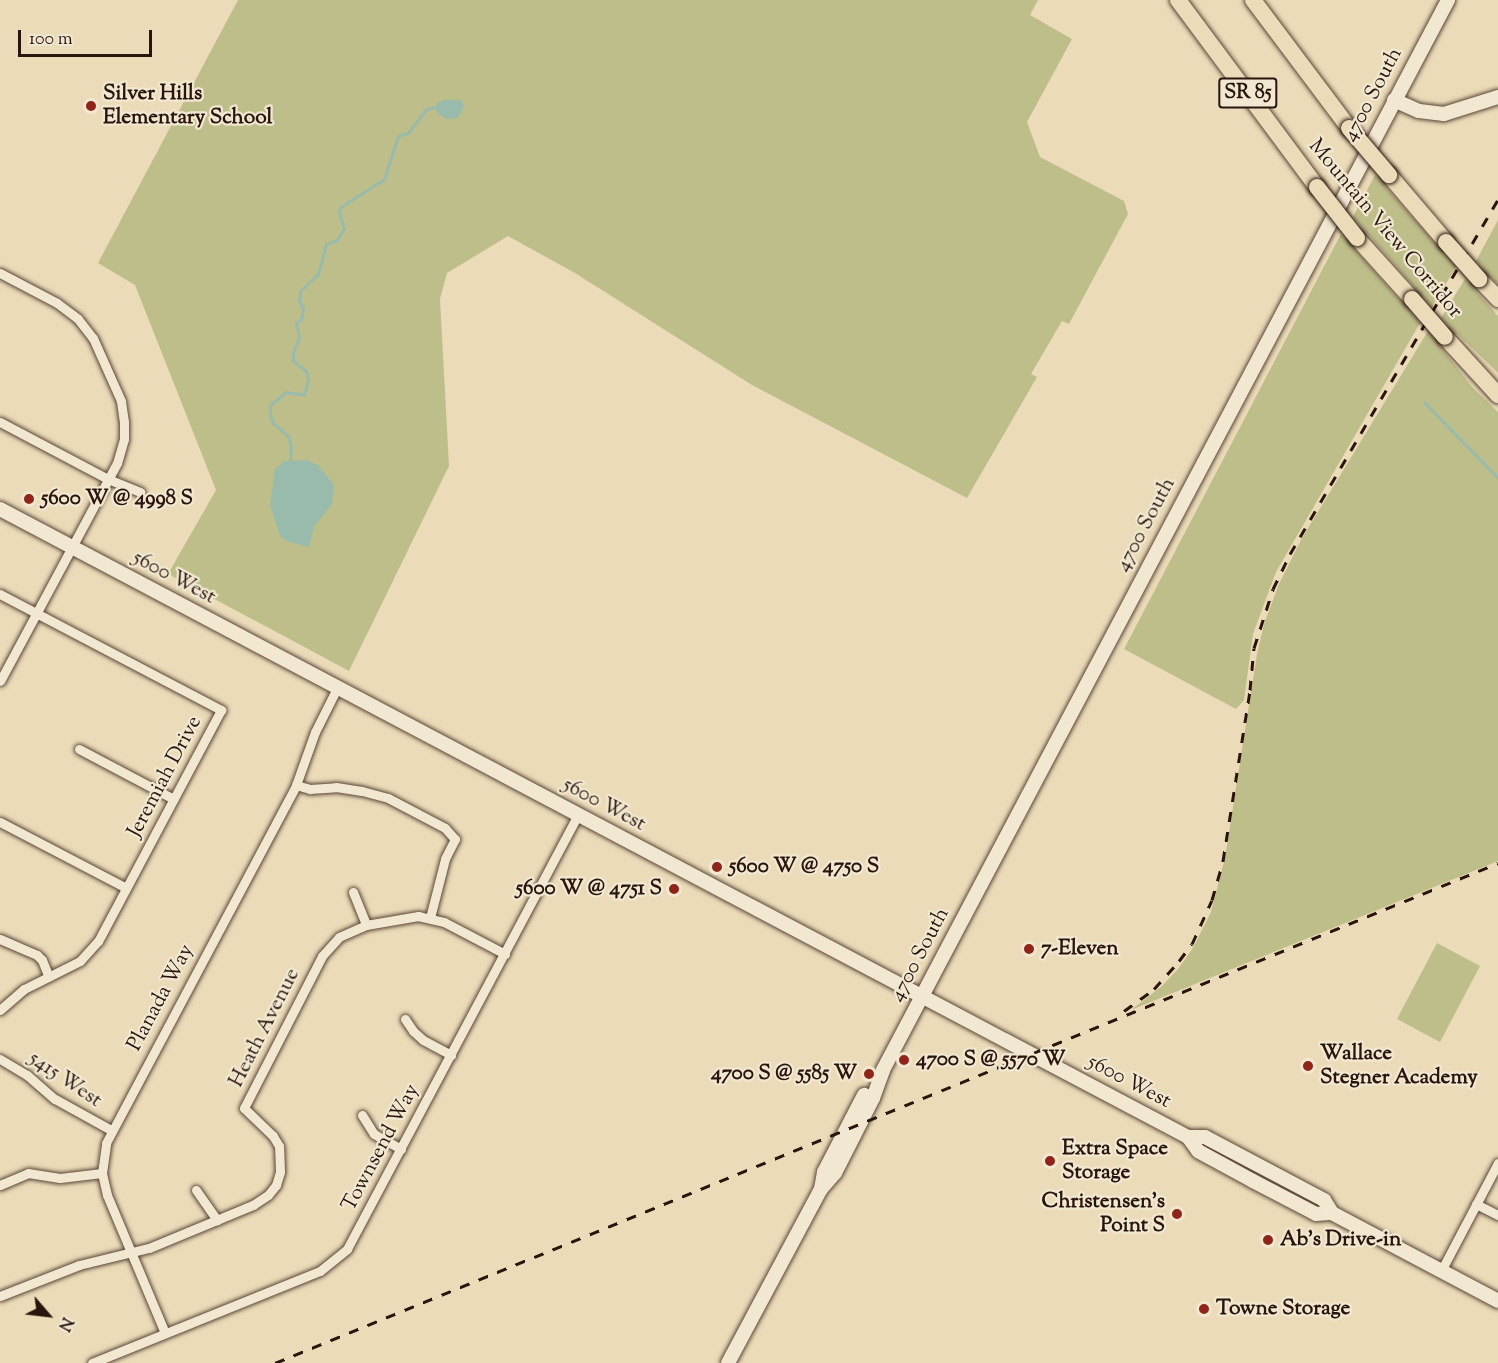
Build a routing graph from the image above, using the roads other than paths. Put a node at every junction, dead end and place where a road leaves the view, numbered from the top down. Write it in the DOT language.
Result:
graph roads {
  1 [pos="1178,0"];
  2 [pos="1253,0"];
  3 [pos="1448,0"];
  4 [pos="1498,97"];
  5 [pos="1394,100"];
  6 [pos="0,273"];
  7 [pos="1498,300"];
  8 [pos="1498,395"];
  9 [pos="0,422"];
  10 [pos="108,479"];
  11 [pos="141,492"];
  12 [pos="0,509"];
  13 [pos="71,547"];
  14 [pos="0,594"];
  15 [pos="36,613"];
  16 [pos="0,681"];
  17 [pos="337,688"];
  18 [pos="79,749"];
  19 [pos="296,785"];
  20 [pos="174,799"];
  21 [pos="578,815"];
  22 [pos="0,822"];
  23 [pos="126,888"];
  24 [pos="353,892"];
  25 [pos="430,918"];
  26 [pos="366,925"];
  27 [pos="0,939"];
  28 [pos="505,954"];
  29 [pos="49,977"];
  30 [pos="922,996"];
  31 [pos="0,1010"];
  32 [pos="405,1019"];
  33 [pos="451,1055"];
  34 [pos="0,1059"];
  35 [pos="362,1115"];
  36 [pos="111,1130"];
  37 [pos="401,1149"];
  38 [pos="1498,1163"];
  39 [pos="102,1173"];
  40 [pos="0,1184"];
  41 [pos="196,1190"];
  42 [pos="1476,1204"];
  43 [pos="1498,1215"];
  44 [pos="217,1220"];
  45 [pos="131,1254"];
  46 [pos="1441,1271"];
  47 [pos="0,1296"];
  48 [pos="1498,1301"];
  49 [pos="165,1333"];
  50 [pos="92,1363"];
  51 [pos="728,1363"];
  1 -- 8 [label="highway, Mountain View Corridor / SR 85, bridge"];
  2 -- 7 [label="highway, Mountain View Corridor / SR 85, bridge"];
  3 -- 5 [label="main road, 4700 South"];
  4 -- 5 [label="main road"];
  5 -- 30 [label="main road, 4700 South"];
  6 -- 10 [label="street"];
  9 -- 10 [label="street"];
  10 -- 11 [label="street"];
  10 -- 13 [label="street"];
  12 -- 13 [label="main road, 5600 West"];
  13 -- 15 [label="street"];
  13 -- 17 [label="main road, 5600 West"];
  14 -- 15 [label="street, Jeremiah Drive"];
  15 -- 16 [label="street"];
  15 -- 20 [label="street, Jeremiah Drive"];
  17 -- 19 [label="street, Planada Way"];
  17 -- 21 [label="main road, 5600 West"];
  18 -- 20 [label="street"];
  19 -- 25 [label="street"];
  19 -- 36 [label="street, Planada Way"];
  20 -- 23 [label="street, Jeremiah Drive"];
  21 -- 28 [label="street, Townsend Way"];
  21 -- 30 [label="main road, 5600 West"];
  22 -- 23 [label="street"];
  23 -- 29 [label="street, Jeremiah Drive"];
  24 -- 26 [label="street"];
  25 -- 26 [label="street, Heath Avenue"];
  25 -- 28 [label="street, Heath Avenue"];
  26 -- 44 [label="street, Heath Avenue"];
  27 -- 29 [label="street"];
  28 -- 33 [label="street, Townsend Way"];
  29 -- 31 [label="street, Jeremiah Drive"];
  30 -- 46 [label="main road, 5600 West"];
  30 -- 51 [label="main road, 4700 South"];
  32 -- 33 [label="street"];
  33 -- 37 [label="street, Townsend Way"];
  34 -- 36 [label="street, 5415 West"];
  35 -- 37 [label="street"];
  36 -- 39 [label="street, Planada Way"];
  37 -- 49 [label="street, Townsend Way"];
  38 -- 42 [label="street"];
  39 -- 40 [label="street"];
  39 -- 45 [label="street, Planada Way"];
  41 -- 44 [label="street"];
  42 -- 43 [label="street"];
  42 -- 46 [label="street"];
  44 -- 45 [label="street, Heath Avenue"];
  45 -- 47 [label="street, Heath Avenue"];
  45 -- 49 [label="street, Planada Way"];
  46 -- 48 [label="main road, 5600 West"];
  49 -- 50 [label="street, Townsend Way"];
}
